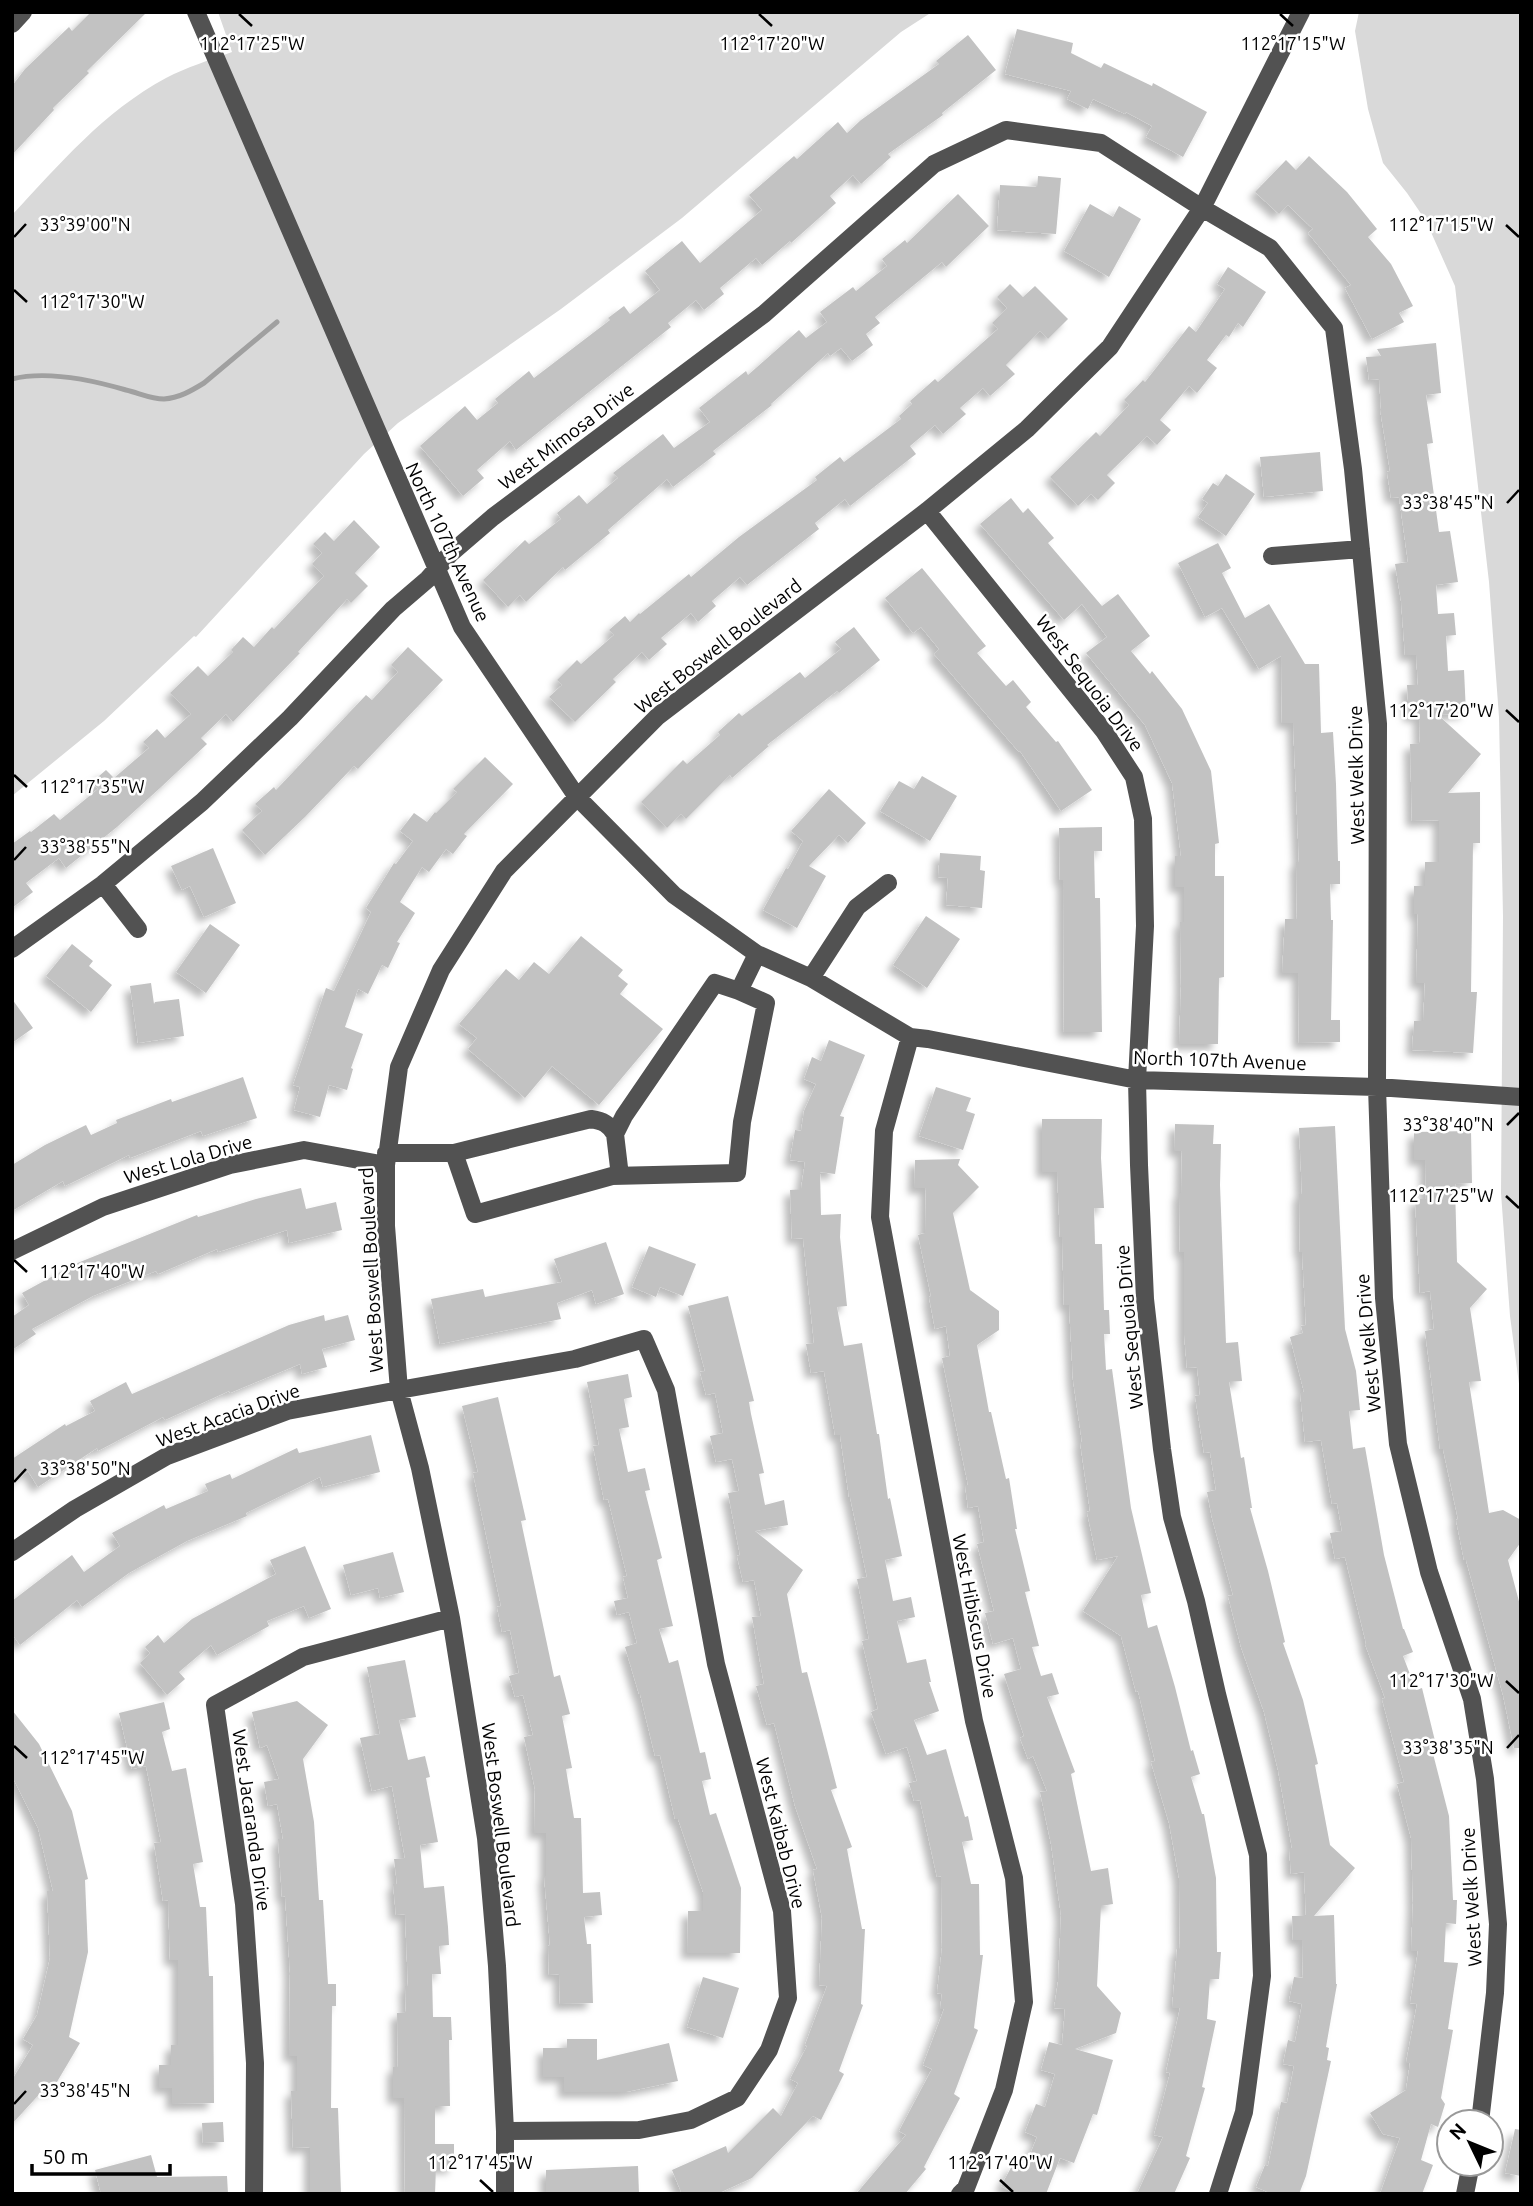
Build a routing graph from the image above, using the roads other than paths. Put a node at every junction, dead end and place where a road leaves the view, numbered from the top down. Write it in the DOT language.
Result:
graph roads {
  1 [pos="23,12"];
  2 [pos="196,12"];
  3 [pos="1301,12"];
  4 [pos="12,24"];
  5 [pos="1202,208"];
  6 [pos="927,511"];
  7 [pos="1361,549"];
  8 [pos="1272,556"];
  9 [pos="436,570"];
  10 [pos="578,797"];
  11 [pos="103,884"];
  12 [pos="888,884"];
  13 [pos="138,929"];
  14 [pos="12,949"];
  15 [pos="757,954"];
  16 [pos="811,978"];
  17 [pos="738,991"];
  18 [pos="910,1037"];
  19 [pos="1137,1080"];
  20 [pos="1377,1087"];
  21 [pos="1521,1097"];
  22 [pos="615,1134"];
  23 [pos="454,1153"];
  24 [pos="386,1159"];
  25 [pos="620,1176"];
  26 [pos="12,1251"];
  27 [pos="643,1339"];
  28 [pos="399,1390"];
  29 [pos="12,1552"];
  30 [pos="451,1618"];
  31 [pos="1482,2108"];
  32 [pos="505,2131"];
  33 [pos="254,2194"];
  34 [pos="505,2194"];
  35 [pos="960,2194"];
  36 [pos="1218,2194"];
  1 -- 4 [label="street"];
  2 -- 9 [label="street, North 107th Avenue"];
  3 -- 5 [label="street, West Boswell Boulevard"];
  5 -- 6 [label="street, West Boswell Boulevard"];
  5 -- 7 [label="street, West Welk Drive"];
  5 -- 9 [label="street, West Mimosa Drive"];
  6 -- 10 [label="street, West Boswell Boulevard"];
  6 -- 19 [label="street, West Sequoia Drive"];
  7 -- 8 [label="street"];
  7 -- 20 [label="street, West Welk Drive"];
  9 -- 10 [label="street, North 107th Avenue"];
  9 -- 11 [label="street, West Mimosa Drive"];
  10 -- 15 [label="street, North 107th Avenue"];
  10 -- 24 [label="street, West Boswell Boulevard"];
  11 -- 13 [label="street"];
  11 -- 14 [label="street, West Mimosa Drive"];
  12 -- 16 [label="street"];
  15 -- 16 [label="street, North 107th Avenue"];
  15 -- 17 [label="street"];
  16 -- 18 [label="street, North 107th Avenue"];
  17 -- 22 [label="street"];
  17 -- 25 [label="street"];
  18 -- 19 [label="street, North 107th Avenue"];
  18 -- 35 [label="street, West Hibiscus Drive"];
  19 -- 20 [label="street, North 107th Avenue"];
  19 -- 36 [label="street, West Sequoia Drive"];
  20 -- 21 [label="street, North 107th Avenue"];
  20 -- 31 [label="street, West Welk Drive"];
  22 -- 23 [label="street, West Lola Drive"];
  22 -- 25 [label="street"];
  23 -- 24 [label="street, West Lola Drive"];
  23 -- 25 [label="street"];
  24 -- 26 [label="street, West Lola Drive"];
  24 -- 28 [label="street, West Boswell Boulevard"];
  27 -- 28 [label="street, West Acacia Drive"];
  27 -- 32 [label="street, West Kaibab Drive"];
  28 -- 29 [label="street, West Acacia Drive"];
  28 -- 30 [label="street, West Boswell Boulevard"];
  30 -- 32 [label="street, West Boswell Boulevard"];
  30 -- 33 [label="street, West Jacaranda Drive"];
  32 -- 34 [label="street, West Boswell Boulevard"];
}
